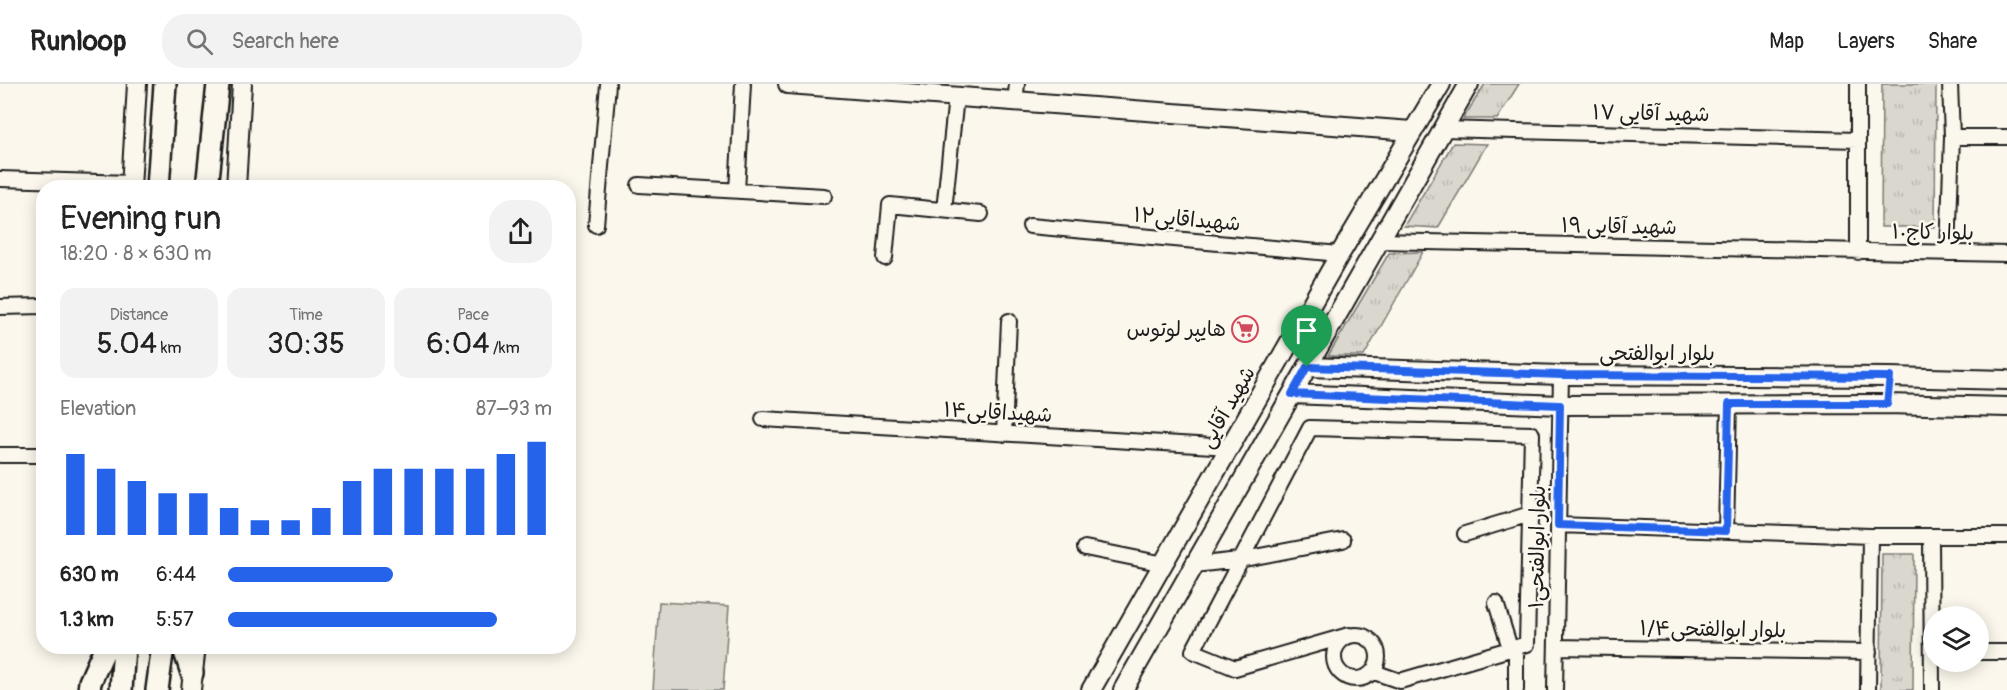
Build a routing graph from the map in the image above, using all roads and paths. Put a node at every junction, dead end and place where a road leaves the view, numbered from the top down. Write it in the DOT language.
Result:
graph roads {
  1 [pos="137,84"];
  2 [pos="165,84"];
  3 [pos="218,84"];
  4 [pos="242,84"];
  5 [pos="608,84"];
  6 [pos="743,84"];
  7 [pos="788,84"];
  8 [pos="1441,84"];
  9 [pos="1469,84"];
  10 [pos="1858,84"];
  11 [pos="1950,84"];
  12 [pos="863,87"];
  13 [pos="1016,93"];
  14 [pos="956,97"];
  15 [pos="1443,129"];
  16 [pos="1412,132"];
  17 [pos="1952,137"];
  18 [pos="2007,137"];
  19 [pos="1858,140"];
  20 [pos="0,179"];
  21 [pos="131,180"];
  22 [pos="159,180"];
  23 [pos="208,180"];
  24 [pos="236,180"];
  25 [pos="36,181"];
  26 [pos="639,185"];
  27 [pos="737,191"];
  28 [pos="824,196"];
  29 [pos="944,210"];
  30 [pos="981,213"];
  31 [pos="596,225"];
  32 [pos="1030,226"];
  33 [pos="1379,241"];
  34 [pos="1857,252"];
  35 [pos="1948,253"];
  36 [pos="1340,254"];
  37 [pos="2007,254"];
  38 [pos="885,258"];
  39 [pos="36,306"];
  40 [pos="0,307"];
  41 [pos="1009,321"];
  42 [pos="1307,367"];
  43 [pos="1561,375"];
  44 [pos="1890,377"];
  45 [pos="2007,380"];
  46 [pos="1292,394"];
  47 [pos="1729,404"];
  48 [pos="1887,404"];
  49 [pos="1560,405"];
  50 [pos="2007,407"];
  51 [pos="763,419"];
  52 [pos="1004,434"];
  53 [pos="1230,447"];
  54 [pos="0,455"];
  55 [pos="36,455"];
  56 [pos="1530,514"];
  57 [pos="1558,525"];
  58 [pos="1726,531"];
  59 [pos="1465,534"];
  60 [pos="1870,536"];
  61 [pos="1931,536"];
  62 [pos="2007,536"];
  63 [pos="1343,540"];
  64 [pos="1085,548"];
  65 [pos="1239,560"];
  66 [pos="1164,564"];
  67 [pos="1194,565"];
  68 [pos="1496,603"];
  69 [pos="1932,606"];
  70 [pos="1349,635"];
  71 [pos="1556,647"];
  72 [pos="1513,652"];
  73 [pos="1869,652"];
  74 [pos="1989,652"];
  75 [pos="2007,652"];
  76 [pos="92,654"];
  77 [pos="103,654"];
  78 [pos="123,654"];
  79 [pos="162,654"];
  80 [pos="185,654"];
  81 [pos="195,654"];
  82 [pos="1374,672"];
  83 [pos="1932,672"];
  84 [pos="192,681"];
  85 [pos="90,686"];
  86 [pos="121,690"];
  87 [pos="158,690"];
  88 [pos="1091,690"];
  89 [pos="1123,690"];
  90 [pos="1516,690"];
  91 [pos="1555,690"];
  92 [pos="1868,690"];
  93 [pos="1932,690"];
  1 -- 21 [label="street"];
  2 -- 22 [label="main road"];
  3 -- 23 [label="main road"];
  4 -- 24 [label="street"];
  5 -- 31 [label="street"];
  6 -- 27 [label="street"];
  7 -- 12 [label="street"];
  8 -- 16 [label="street, شهید آقایی"];
  9 -- 15 [label="street"];
  10 -- 19 [label="street"];
  11 -- 17 [label="street"];
  12 -- 14 [label="street"];
  13 -- 14 [label="street"];
  13 -- 16 [label="street"];
  14 -- 29 [label="street"];
  15 -- 19 [label="street, شهید آقایی ۱۷"];
  15 -- 33 [label="street"];
  16 -- 36 [label="street, شهید آقایی"];
  17 -- 18 [label="street"];
  17 -- 35 [label="street"];
  19 -- 34 [label="street"];
  20 -- 25 [label="street"];
  26 -- 27 [label="street"];
  27 -- 28 [label="street"];
  29 -- 30 [label="street"];
  29 -- 38 [label="street"];
  32 -- 36 [label="street, شهیداقایی۱۲"];
  33 -- 34 [label="street, شهید آقایی ۱۹"];
  33 -- 42 [label="street"];
  34 -- 35 [label="street, بلوار کاج۱۰"];
  35 -- 37 [label="street, بلوار کاج۱۰"];
  36 -- 53 [label="street, شهید آقایی"];
  39 -- 40 [label="street"];
  41 -- 52 [label="street"];
  42 -- 43 [label="street, بلوار ابوالفتحی"];
  42 -- 46 [label="street"];
  43 -- 44 [label="street, بلوار ابوالفتحی"];
  43 -- 49 [label="street, بلوار ابوالفتحی۱"];
  44 -- 45 [label="street, بلوار ابوالفتحی"];
  44 -- 48 [label="street"];
  46 -- 49 [label="street"];
  46 -- 67 [label="street"];
  47 -- 48 [label="street"];
  47 -- 49 [label="street"];
  47 -- 58 [label="street"];
  48 -- 50 [label="street"];
  49 -- 57 [label="street, بلوار ابوالفتحی۱"];
  51 -- 52 [label="street, شهیداقایی۱۴"];
  52 -- 53 [label="street, شهیداقایی۱۴"];
  53 -- 66 [label="street, شهید آقایی"];
  54 -- 55 [label="street"];
  56 -- 59 [label="street"];
  56 -- 65 [label="street"];
  56 -- 72 [label="street"];
  57 -- 58 [label="street"];
  57 -- 71 [label="street, بلوار ابوالفتحی۱"];
  58 -- 60 [label="street"];
  60 -- 61 [label="street"];
  60 -- 73 [label="street"];
  61 -- 62 [label="street"];
  61 -- 69 [label="street"];
  63 -- 65 [label="street"];
  64 -- 66 [label="street"];
  65 -- 67 [label="street"];
  65 -- 70 [label="street"];
  66 -- 88 [label="street, شهید آقایی"];
  67 -- 89 [label="street"];
  68 -- 72 [label="street"];
  70 -- 82 [label="street"];
  70 -- 82 [label="street"];
  71 -- 73 [label="street, بلوار ابوالفتحی۱/۴"];
  71 -- 91 [label="street, بلوار ابوالفتحی۱"];
  72 -- 82 [label="street"];
  72 -- 90 [label="street"];
  73 -- 92 [label="street"];
  74 -- 75 [label="street"];
  76 -- 85 [label="street"];
  77 -- 85 [label="main road"];
  78 -- 86 [label="main road"];
  79 -- 87 [label="main road"];
  80 -- 84 [label="main road"];
  81 -- 84 [label="street"];
  83 -- 93 [label="street"];
}
